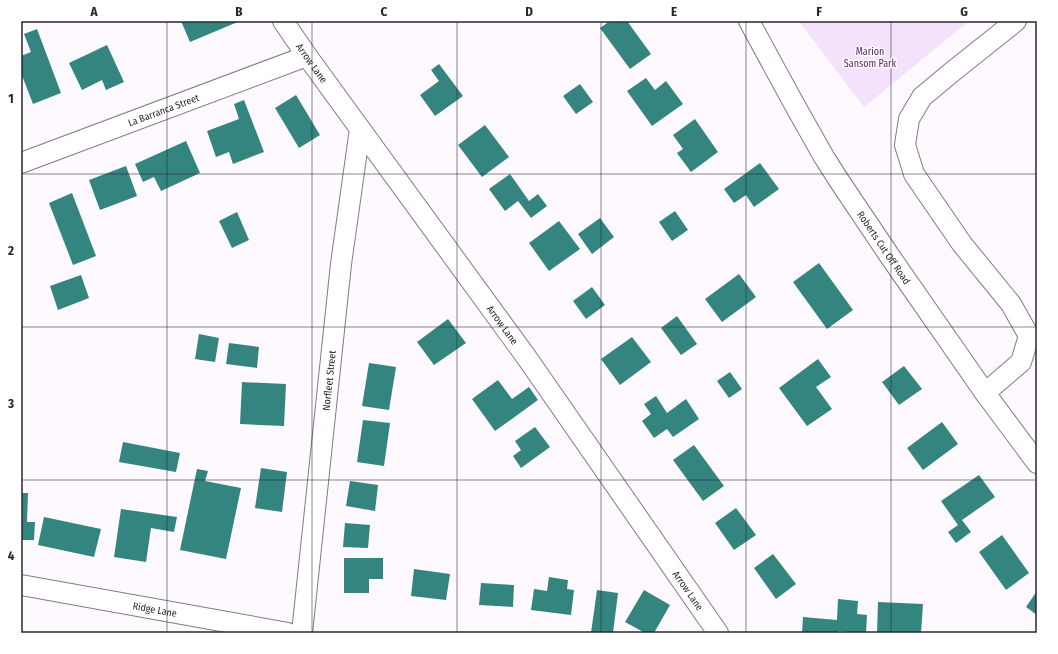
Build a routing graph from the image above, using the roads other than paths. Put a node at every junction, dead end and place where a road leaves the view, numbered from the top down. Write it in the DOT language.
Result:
graph roads {
  1 [pos="283,21"];
  2 [pos="749,21"];
  3 [pos="1016,21"];
  4 [pos="307,56"];
  5 [pos="360,128"];
  6 [pos="21,163"];
  7 [pos="985,393"];
  8 [pos="1037,463"];
  9 [pos="21,585"];
  10 [pos="288,633"];
  11 [pos="302,633"];
  12 [pos="718,633"];
  1 -- 4 [label="street, Arrow Lane"];
  2 -- 7 [label="street, Roberts Cut Off Road"];
  3 -- 7 [label="street"];
  4 -- 5 [label="street, Arrow Lane"];
  4 -- 6 [label="street, La Barranca Street"];
  5 -- 11 [label="street, Norfleet Street"];
  5 -- 12 [label="street, Arrow Lane"];
  7 -- 8 [label="street, Roberts Cut Off Road"];
  9 -- 10 [label="street, Ridge Lane"];
}
